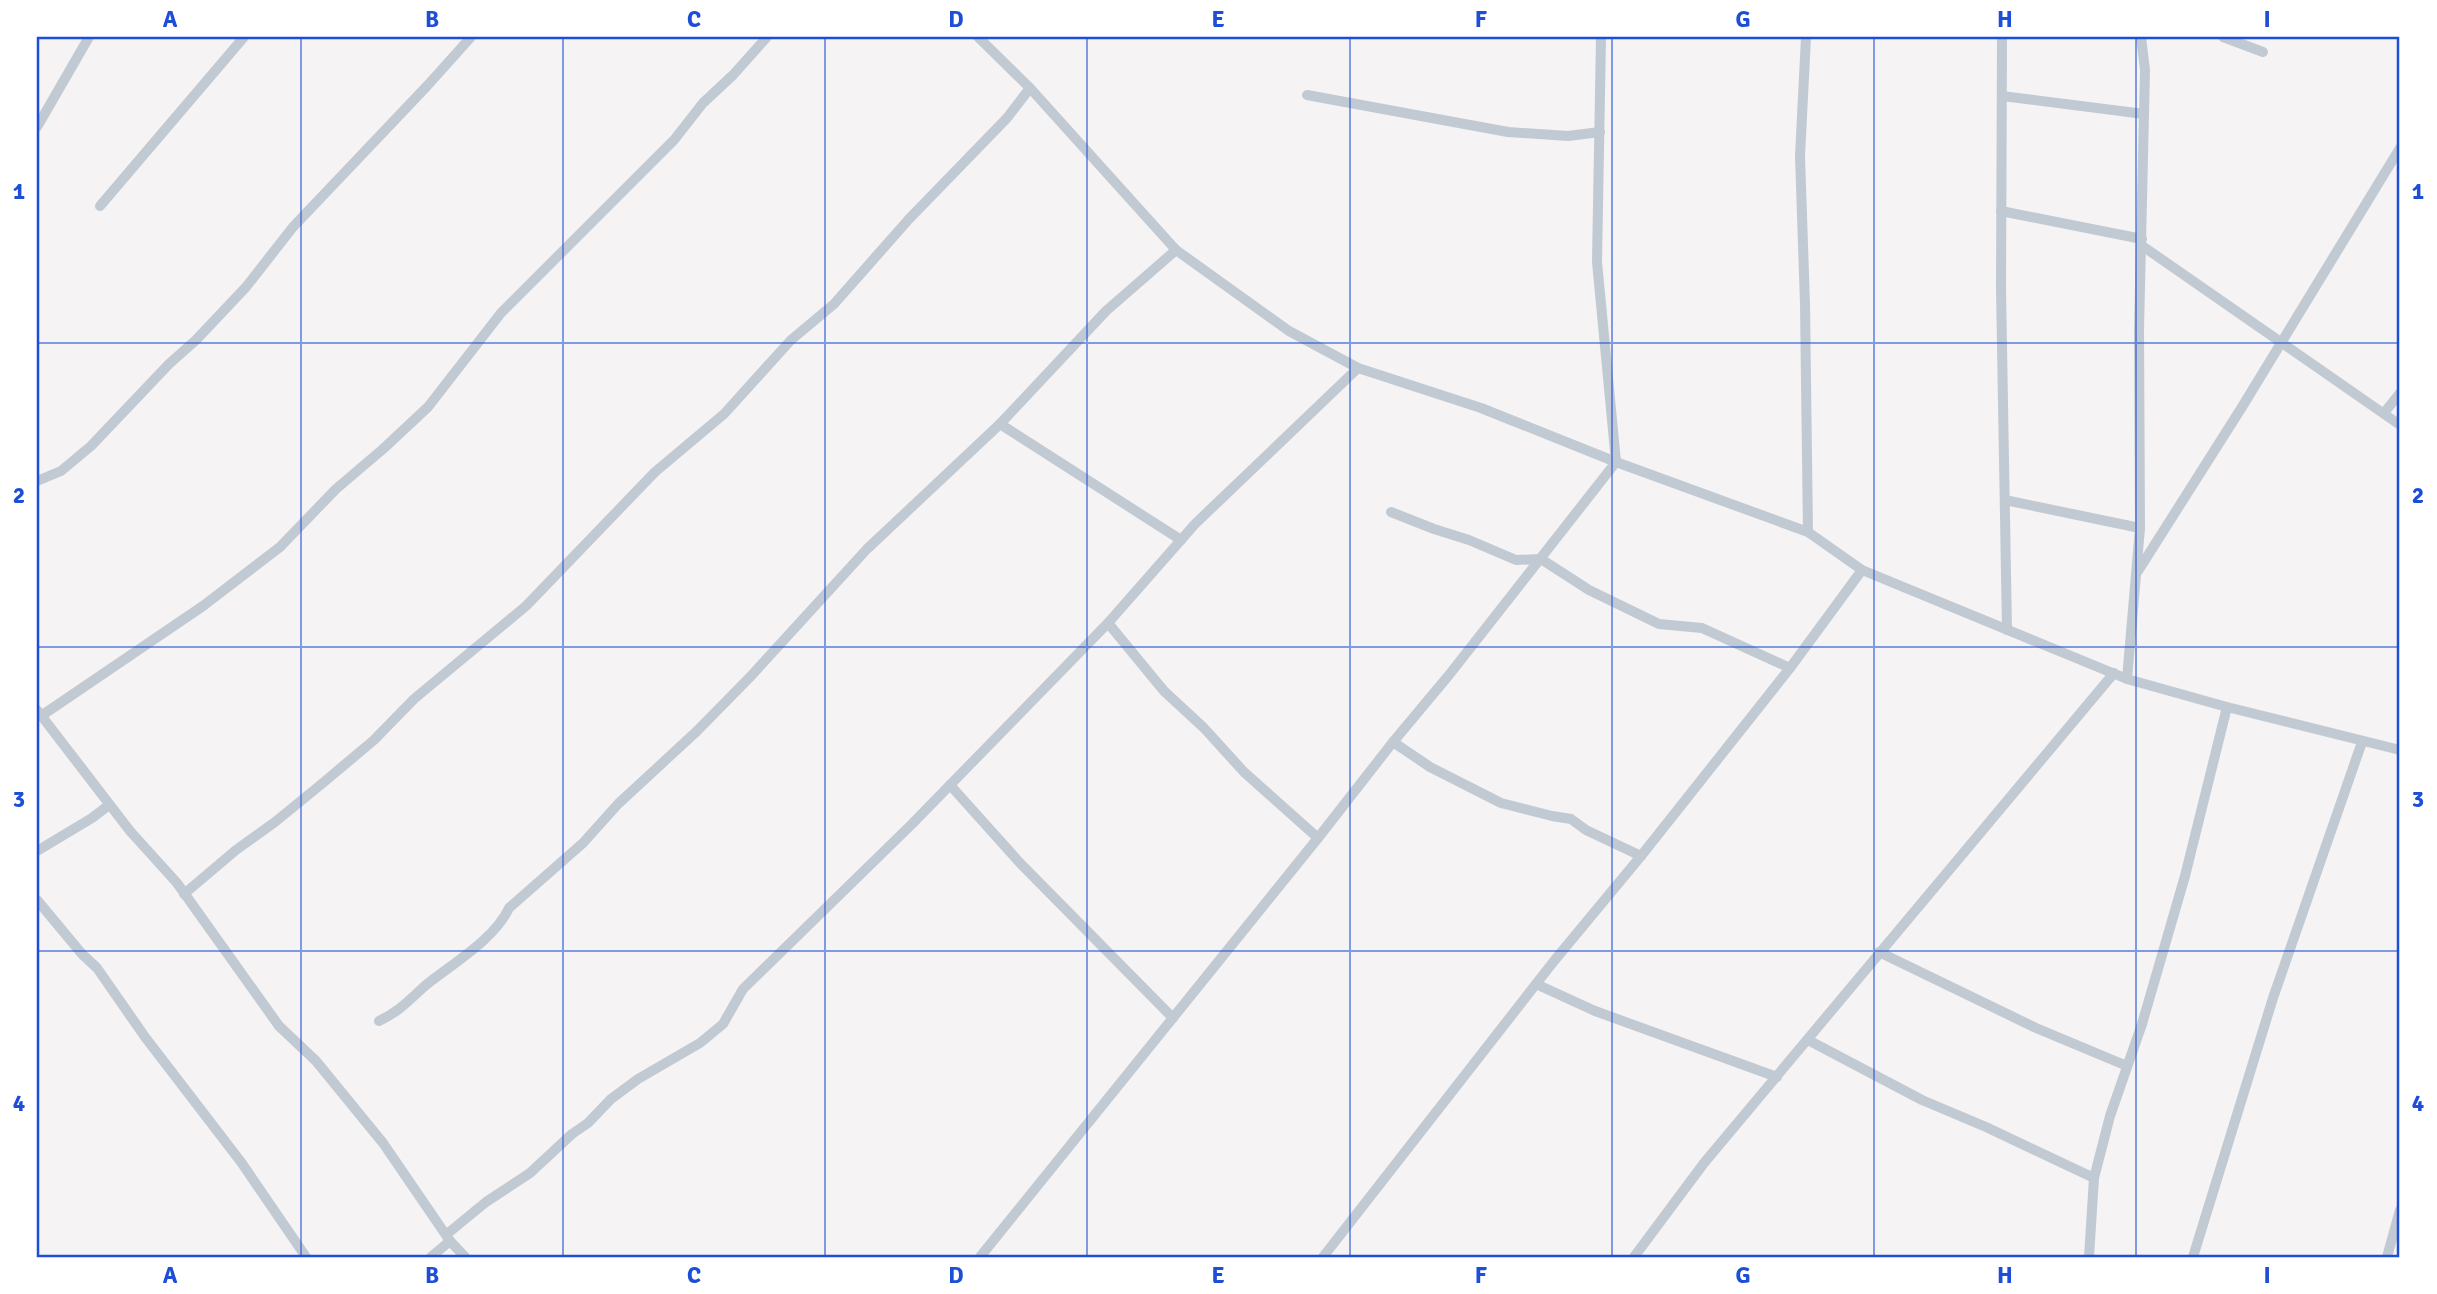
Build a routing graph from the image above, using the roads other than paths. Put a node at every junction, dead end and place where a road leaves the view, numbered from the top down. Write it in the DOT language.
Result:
graph roads {
  1 [pos="89,37"];
  2 [pos="244,37"];
  3 [pos="471,37"];
  4 [pos="767,37"];
  5 [pos="978,37"];
  6 [pos="1601,37"];
  7 [pos="1806,37"];
  8 [pos="2002,37"];
  9 [pos="2141,37"];
  10 [pos="2223,37"];
  11 [pos="2263,52"];
  12 [pos="1030,88"];
  13 [pos="1307,95"];
  14 [pos="2002,96"];
  15 [pos="2144,114"];
  16 [pos="37,127"];
  17 [pos="1600,132"];
  18 [pos="2400,148"];
  19 [pos="100,206"];
  20 [pos="2001,211"];
  21 [pos="2141,242"];
  22 [pos="1175,250"];
  23 [pos="2281,344"];
  24 [pos="1358,368"];
  25 [pos="2400,393"];
  26 [pos="2384,413"];
  27 [pos="1000,424"];
  28 [pos="2400,425"];
  29 [pos="1616,462"];
  30 [pos="37,481"];
  31 [pos="2005,500"];
  32 [pos="1391,512"];
  33 [pos="2140,527"];
  34 [pos="1808,532"];
  35 [pos="1181,540"];
  36 [pos="1541,559"];
  37 [pos="1862,570"];
  38 [pos="2137,572"];
  39 [pos="1108,623"];
  40 [pos="2007,630"];
  41 [pos="1790,668"];
  42 [pos="2114,673"];
  43 [pos="2127,679"];
  44 [pos="2227,708"];
  45 [pos="39,713"];
  46 [pos="1393,742"];
  47 [pos="2362,743"];
  48 [pos="2400,750"];
  49 [pos="950,785"];
  50 [pos="109,804"];
  51 [pos="1318,838"];
  52 [pos="37,851"];
  53 [pos="1642,856"];
  54 [pos="184,894"];
  55 [pos="37,900"];
  56 [pos="1879,952"];
  57 [pos="1536,984"];
  58 [pos="1173,1018"];
  59 [pos="379,1021"];
  60 [pos="1808,1040"];
  61 [pos="2127,1066"];
  62 [pos="1777,1077"];
  63 [pos="2094,1178"];
  64 [pos="2400,1210"];
  65 [pos="2398,1228"];
  66 [pos="449,1237"];
  67 [pos="306,1257"];
  68 [pos="431,1257"];
  69 [pos="465,1257"];
  70 [pos="980,1257"];
  71 [pos="1323,1257"];
  72 [pos="1634,1257"];
  73 [pos="2089,1257"];
  74 [pos="2193,1257"];
  75 [pos="2387,1257"];
  1 -- 16 [label="street"];
  2 -- 19 [label="street"];
  3 -- 30 [label="street"];
  4 -- 45 [label="street"];
  5 -- 12 [label="street"];
  6 -- 17 [label="street"];
  7 -- 34 [label="street"];
  8 -- 14 [label="street"];
  9 -- 15 [label="street"];
  10 -- 11 [label="street"];
  12 -- 22 [label="street"];
  12 -- 54 [label="street"];
  13 -- 17 [label="street"];
  14 -- 15 [label="street"];
  14 -- 20 [label="street"];
  15 -- 21 [label="street"];
  17 -- 29 [label="street"];
  18 -- 23 [label="street"];
  20 -- 21 [label="street"];
  20 -- 31 [label="street"];
  21 -- 23 [label="street"];
  21 -- 33 [label="street"];
  22 -- 24 [label="street"];
  22 -- 27 [label="street"];
  23 -- 26 [label="street"];
  23 -- 38 [label="street"];
  24 -- 29 [label="street"];
  24 -- 35 [label="street"];
  25 -- 26 [label="street"];
  26 -- 28 [label="street"];
  27 -- 35 [label="street"];
  27 -- 59 [label="street"];
  29 -- 34 [label="street"];
  29 -- 36 [label="street"];
  31 -- 33 [label="street"];
  31 -- 40 [label="street"];
  32 -- 36 [label="street"];
  33 -- 38 [label="street"];
  34 -- 37 [label="street"];
  35 -- 39 [label="street"];
  36 -- 41 [label="street"];
  36 -- 46 [label="street"];
  37 -- 40 [label="street"];
  37 -- 41 [label="street"];
  38 -- 43 [label="street"];
  39 -- 49 [label="street"];
  39 -- 51 [label="street"];
  40 -- 42 [label="street"];
  41 -- 53 [label="street"];
  42 -- 43 [label="street"];
  42 -- 56 [label="street"];
  43 -- 44 [label="street"];
  44 -- 47 [label="street"];
  44 -- 61 [label="street"];
  45 -- 50 [label="street"];
  46 -- 51 [label="street"];
  46 -- 53 [label="street"];
  47 -- 48 [label="street"];
  47 -- 74 [label="street"];
  49 -- 58 [label="street"];
  49 -- 66 [label="street"];
  50 -- 52 [label="street"];
  50 -- 54 [label="street"];
  51 -- 58 [label="street"];
  53 -- 57 [label="street"];
  54 -- 66 [label="street"];
  55 -- 67 [label="street"];
  56 -- 60 [label="street"];
  56 -- 61 [label="street"];
  57 -- 62 [label="street"];
  57 -- 71 [label="street"];
  58 -- 70 [label="street"];
  60 -- 62 [label="street"];
  60 -- 63 [label="street"];
  61 -- 63 [label="street"];
  62 -- 72 [label="street"];
  63 -- 73 [label="street"];
  64 -- 65 [label="street"];
  65 -- 75 [label="street"];
  66 -- 68 [label="street"];
  66 -- 69 [label="street"];
}
